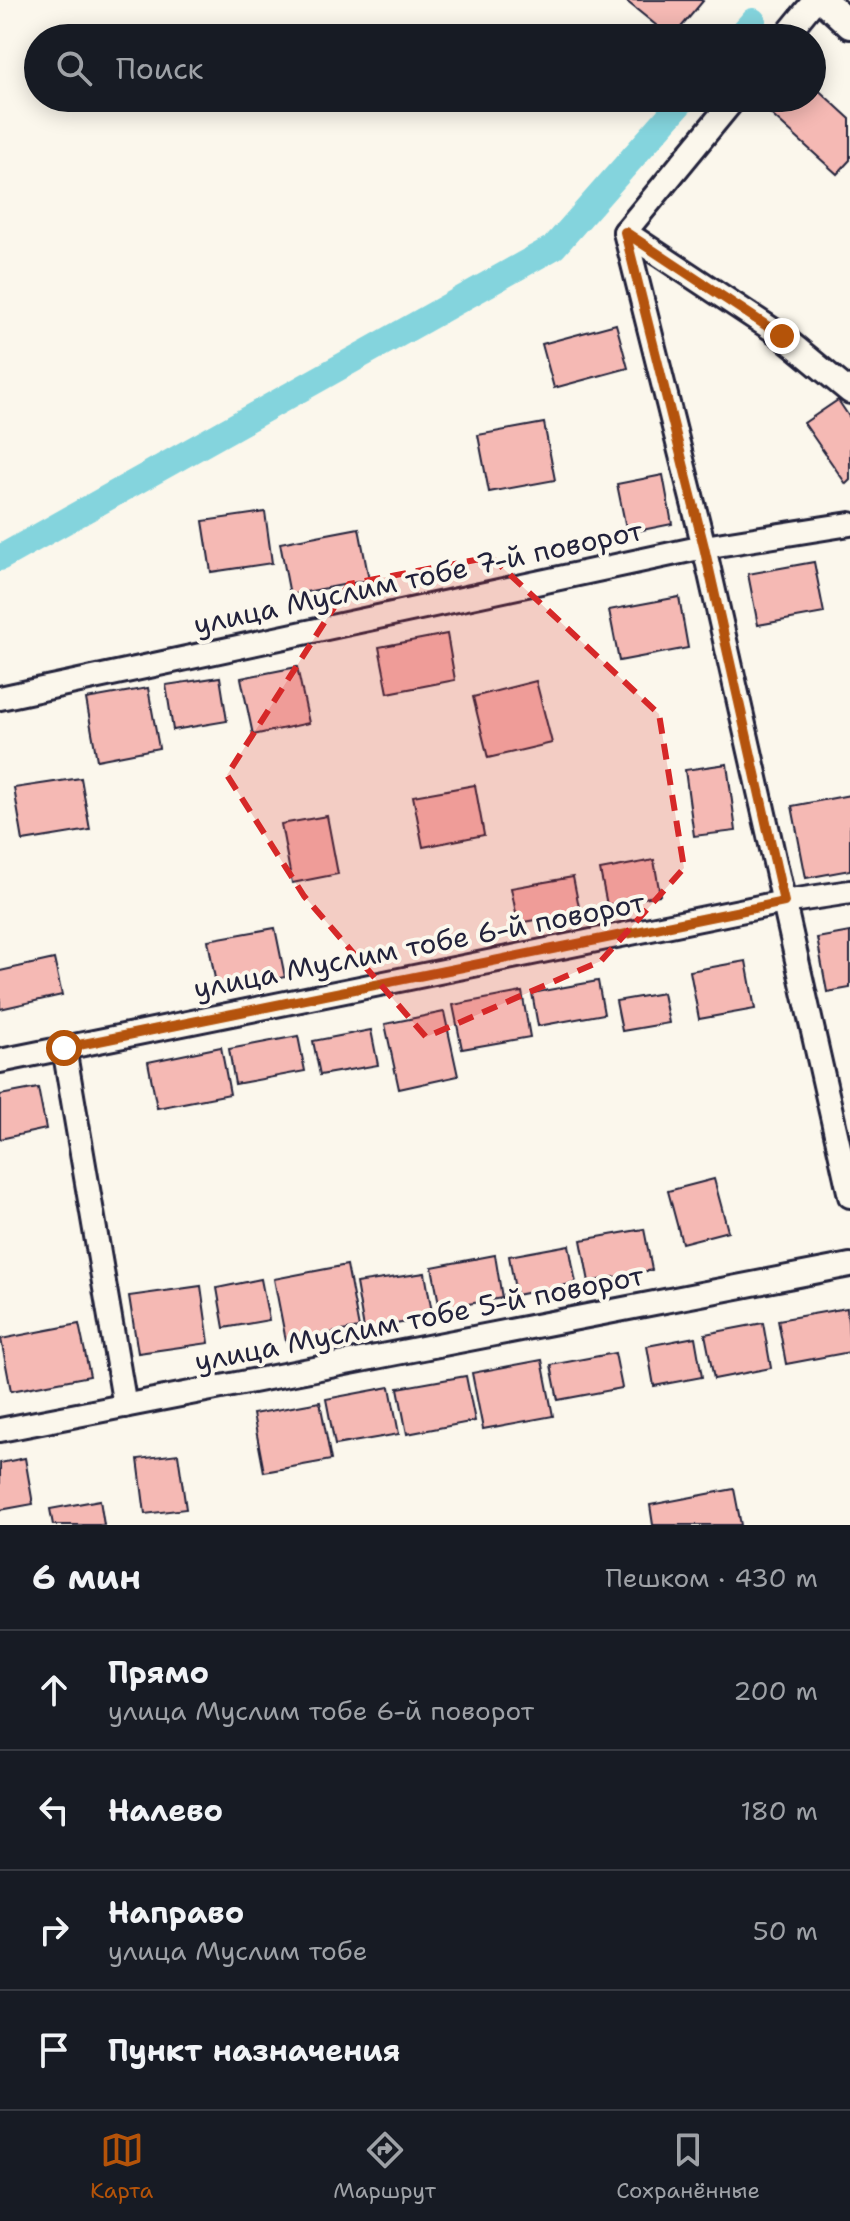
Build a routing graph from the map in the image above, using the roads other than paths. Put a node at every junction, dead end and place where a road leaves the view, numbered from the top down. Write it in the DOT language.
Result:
graph roads {
  1 [pos="815,0"];
  2 [pos="823,0"];
  3 [pos="795,24"];
  4 [pos="850,25"];
  5 [pos="724,112"];
  6 [pos="625,232"];
  7 [pos="850,392"];
  8 [pos="850,524"];
  9 [pos="704,547"];
  10 [pos="0,698"];
  11 [pos="850,892"];
  12 [pos="784,902"];
  13 [pos="64,1048"];
  14 [pos="0,1061"];
  15 [pos="850,1196"];
  16 [pos="850,1265"];
  17 [pos="125,1406"];
  18 [pos="0,1430"];
  1 -- 3 [label="street"];
  2 -- 4 [label="street"];
  5 -- 6 [label="street"];
  6 -- 7 [label="street"];
  6 -- 9 [label="street"];
  8 -- 9 [label="street, улица Муслим тобе 7-й поворот"];
  9 -- 10 [label="street, улица Муслим тобе 7-й поворот"];
  9 -- 12 [label="street"];
  11 -- 12 [label="street, улица Муслим тобе 6-й поворот"];
  12 -- 13 [label="street, улица Муслим тобе 6-й поворот"];
  12 -- 15 [label="street"];
  13 -- 14 [label="street, улица Муслим тобе 6-й поворот"];
  13 -- 17 [label="street"];
  16 -- 17 [label="street, улица Муслим тобе 5-й поворот"];
  17 -- 18 [label="street, улица Муслим тобе 5-й поворот"];
}
